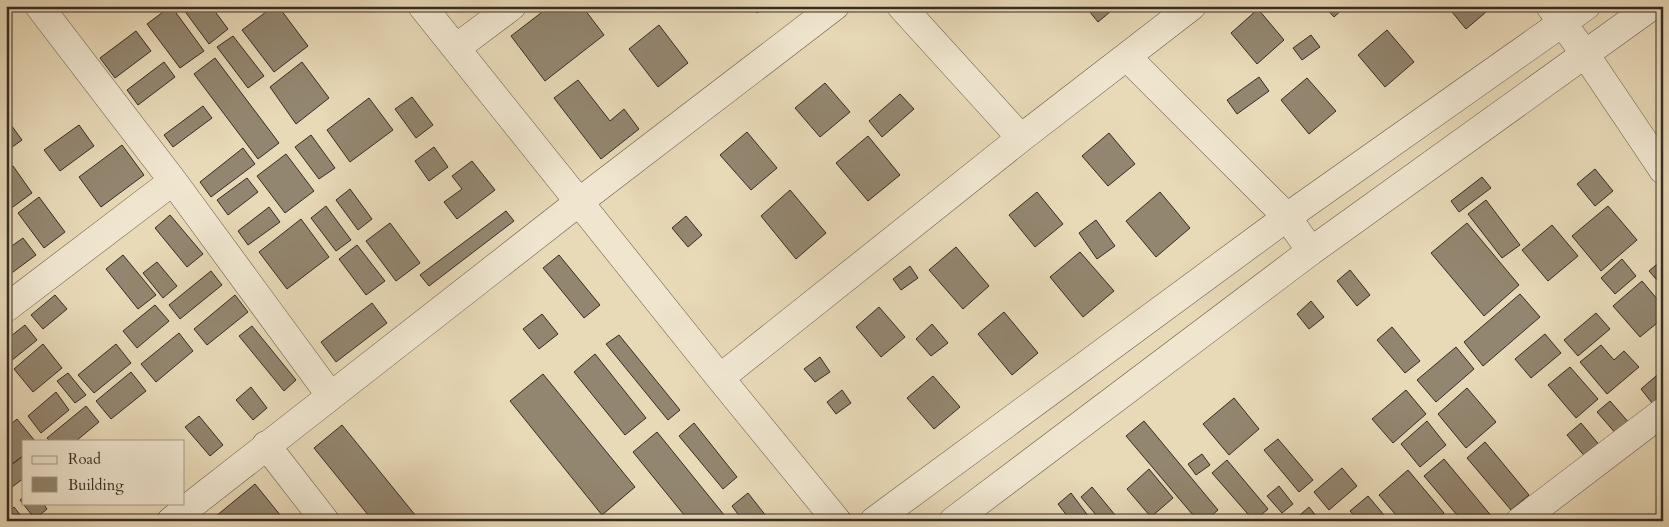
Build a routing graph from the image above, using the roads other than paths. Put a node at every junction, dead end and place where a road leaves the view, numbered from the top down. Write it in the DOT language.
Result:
graph roads {
  1 [pos="38,6"];
  2 [pos="422,6"];
  3 [pos="512,6"];
  4 [pos="835,6"];
  5 [pos="900,6"];
  6 [pos="1192,6"];
  7 [pos="1586,6"];
  8 [pos="1652,6"];
  9 [pos="1556,15"];
  10 [pos="456,48"];
  11 [pos="1585,54"];
  12 [pos="1127,57"];
  13 [pos="1021,138"];
  14 [pos="1663,170"];
  15 [pos="174,181"];
  16 [pos="579,202"];
  17 [pos="1287,216"];
  18 [pos="1311,251"];
  19 [pos="6,308"];
  20 [pos="720,378"];
  21 [pos="330,395"];
  22 [pos="1663,412"];
  23 [pos="266,445"];
  24 [pos="1529,518"];
  25 [pos="171,521"];
  26 [pos="325,521"];
  27 [pos="837,521"];
  28 [pos="874,521"];
  29 [pos="953,521"];
  1 -- 15 [label="street"];
  2 -- 10 [label="street"];
  3 -- 10 [label="street"];
  4 -- 16 [label="street"];
  5 -- 13 [label="street"];
  6 -- 12 [label="street"];
  7 -- 9 [label="street"];
  8 -- 11 [label="street"];
  9 -- 11 [label="street"];
  9 -- 17 [label="street"];
  10 -- 16 [label="street"];
  11 -- 14 [label="street"];
  11 -- 18 [label="street"];
  12 -- 13 [label="street"];
  12 -- 17 [label="street"];
  13 -- 20 [label="street"];
  15 -- 19 [label="street"];
  15 -- 21 [label="street"];
  16 -- 20 [label="street"];
  16 -- 21 [label="street"];
  17 -- 18 [label="street"];
  17 -- 28 [label="street"];
  18 -- 29 [label="street"];
  20 -- 27 [label="street"];
  21 -- 23 [label="street"];
  22 -- 24 [label="street"];
  23 -- 25 [label="street"];
  23 -- 26 [label="street"];
}
